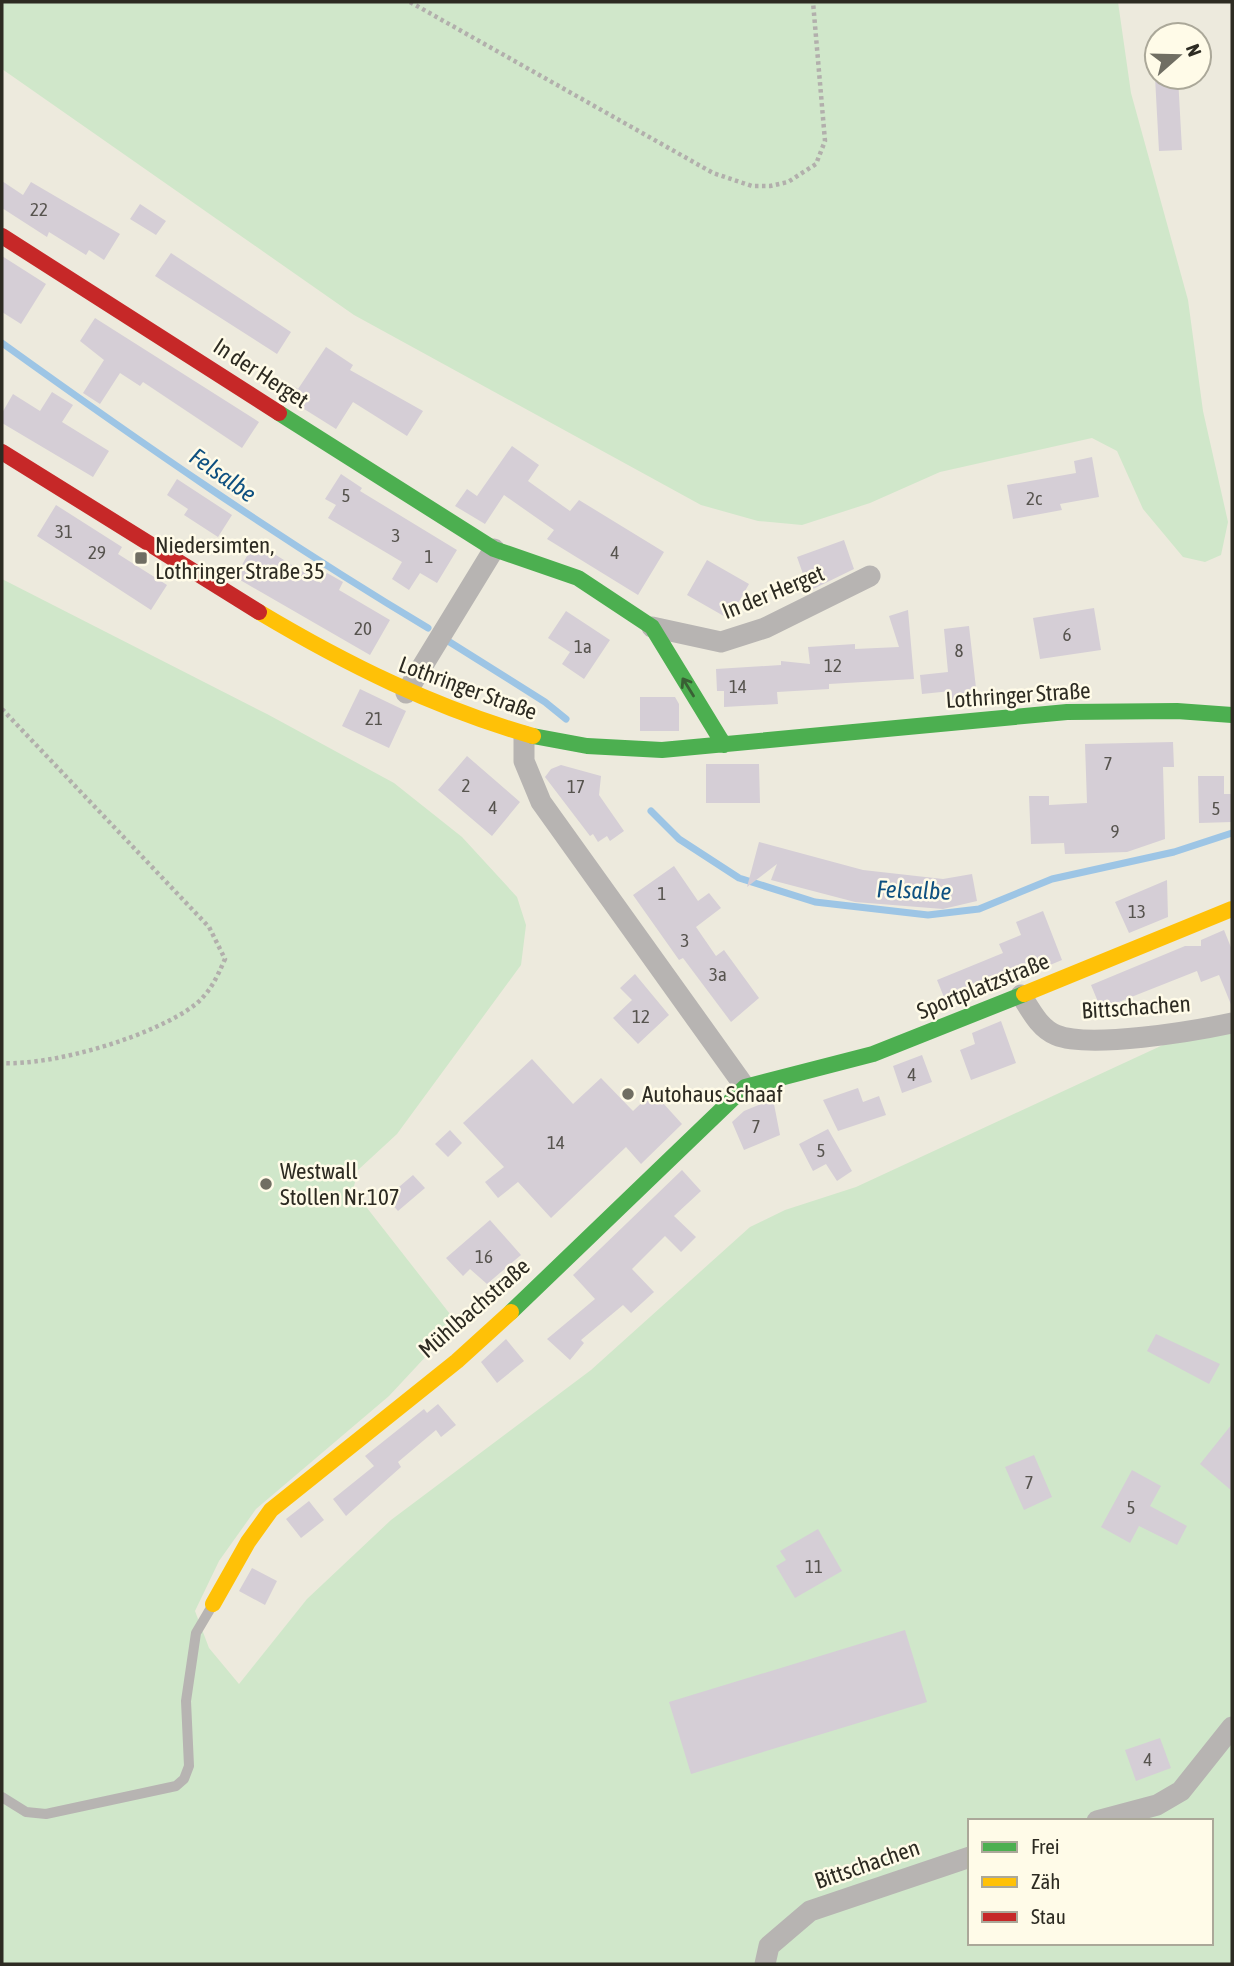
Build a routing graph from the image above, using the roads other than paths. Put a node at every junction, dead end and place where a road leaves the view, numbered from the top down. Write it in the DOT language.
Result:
graph roads {
  1 [pos="2,236"];
  2 [pos="2,452"];
  3 [pos="494,549"];
  4 [pos="870,576"];
  5 [pos="652,627"];
  6 [pos="406,693"];
  7 [pos="1232,715"];
  8 [pos="524,736"];
  9 [pos="724,745"];
  10 [pos="1232,909"];
  11 [pos="1021,995"];
  12 [pos="1232,1023"];
  13 [pos="745,1087"];
  14 [pos="213,1604"];
  15 [pos="1232,1727"];
  16 [pos="2,1797"];
  17 [pos="1104,1819"];
  18 [pos="968,1858"];
  19 [pos="765,1964"];
  1 -- 3 [label="street, In der Herget"];
  2 -- 6 [label="street, Lothringer Straße"];
  3 -- 5 [label="street, In der Herget"];
  3 -- 6 [label="street"];
  4 -- 5 [label="street, In der Herget"];
  9 -- 5 [label="street, In der Herget, one-way"];
  6 -- 8 [label="street, Lothringer Straße"];
  7 -- 9 [label="street, Lothringer Straße"];
  8 -- 9 [label="street, Lothringer Straße"];
  8 -- 13 [label="street"];
  10 -- 11 [label="street, Sportplatzstraße"];
  11 -- 12 [label="street, Bittschachen"];
  11 -- 13 [label="street, Sportplatzstraße"];
  13 -- 14 [label="street, Mühlbachstraße"];
  14 -- 16 [label="lane, Mühlbachstraße"];
  15 -- 17 [label="street"];
  18 -- 19 [label="street, Bittschachen"];
}
